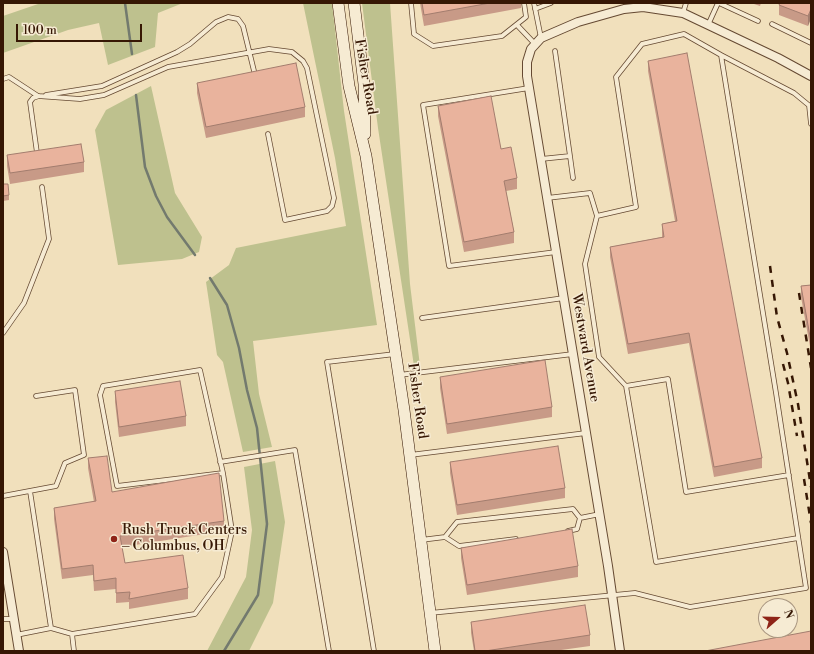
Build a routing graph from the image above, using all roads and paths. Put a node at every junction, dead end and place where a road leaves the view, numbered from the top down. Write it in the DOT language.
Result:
graph roads {
  1 [pos="338,3"];
  2 [pos="354,3"];
  3 [pos="411,3"];
  4 [pos="524,3"];
  5 [pos="534,3"];
  6 [pos="551,3"];
  7 [pos="686,3"];
  8 [pos="718,3"];
  9 [pos="652,6"];
  10 [pos="535,9"];
  11 [pos="683,13"];
  12 [pos="758,21"];
  13 [pos="772,24"];
  14 [pos="517,25"];
  15 [pos="708,25"];
  16 [pos="811,43"];
  17 [pos="536,44"];
  18 [pos="555,51"];
  19 [pos="250,52"];
  20 [pos="720,55"];
  21 [pos="811,76"];
  22 [pos="255,77"];
  23 [pos="3,79"];
  24 [pos="529,88"];
  25 [pos="38,96"];
  26 [pos="810,106"];
  27 [pos="811,124"];
  28 [pos="268,134"];
  29 [pos="37,153"];
  30 [pos="366,156"];
  31 [pos="570,156"];
  32 [pos="541,159"];
  33 [pos="573,178"];
  34 [pos="42,187"];
  35 [pos="547,198"];
  36 [pos="597,216"];
  37 [pos="556,252"];
  38 [pos="564,298"];
  39 [pos="422,318"];
  40 [pos="3,333"];
  41 [pos="574,353"];
  42 [pos="395,354"];
  43 [pos="398,375"];
  44 [pos="626,386"];
  45 [pos="36,396"];
  46 [pos="586,433"];
  47 [pos="409,455"];
  48 [pos="220,462"];
  49 [pos="223,473"];
  50 [pos="789,475"];
  51 [pos="30,491"];
  52 [pos="3,496"];
  53 [pos="600,514"];
  54 [pos="580,518"];
  55 [pos="566,532"];
  56 [pos="445,537"];
  57 [pos="521,538"];
  58 [pos="798,538"];
  59 [pos="420,540"];
  60 [pos="3,552"];
  61 [pos="613,596"];
  62 [pos="430,613"];
  63 [pos="3,619"];
  64 [pos="14,619"];
  65 [pos="51,628"];
  66 [pos="72,634"];
  67 [pos="16,635"];
  68 [pos="19,651"];
  69 [pos="74,651"];
  70 [pos="329,651"];
  71 [pos="374,651"];
  72 [pos="435,651"];
  73 [pos="620,651"];
  1 -- 30 [label="main road, Fisher Road"];
  2 -- 30 [label="main road, Fisher Road"];
  3 -- 14 [label="lane"];
  4 -- 14 [label="lane"];
  5 -- 10 [label="lane"];
  6 -- 10 [label="lane"];
  7 -- 11 [label="lane"];
  8 -- 12 [label="lane"];
  8 -- 15 [label="lane"];
  9 -- 11 [label="street"];
  9 -- 17 [label="street"];
  10 -- 17 [label="lane"];
  11 -- 15 [label="street"];
  13 -- 16 [label="lane"];
  14 -- 17 [label="lane"];
  15 -- 21 [label="street"];
  17 -- 24 [label="street, Westward Avenue"];
  18 -- 31 [label="lane"];
  19 -- 22 [label="lane"];
  19 -- 25 [label="lane"];
  19 -- 25 [label="lane"];
  19 -- 28 [label="lane"];
  20 -- 26 [label="lane"];
  20 -- 36 [label="lane"];
  20 -- 50 [label="lane"];
  23 -- 25 [label="lane"];
  24 -- 32 [label="street, Westward Avenue"];
  24 -- 37 [label="lane"];
  25 -- 29 [label="lane"];
  26 -- 27 [label="lane"];
  30 -- 42 [label="main road, Fisher Road"];
  31 -- 32 [label="lane"];
  31 -- 33 [label="lane"];
  32 -- 35 [label="street, Westward Avenue"];
  34 -- 40 [label="lane"];
  35 -- 36 [label="lane"];
  35 -- 37 [label="street, Westward Avenue"];
  36 -- 44 [label="lane"];
  37 -- 38 [label="street, Westward Avenue"];
  38 -- 39 [label="lane"];
  38 -- 41 [label="street, Westward Avenue"];
  41 -- 43 [label="lane"];
  41 -- 46 [label="street, Westward Avenue"];
  42 -- 43 [label="main road, Fisher Road"];
  42 -- 71 [label="lane"];
  43 -- 47 [label="main road, Fisher Road"];
  44 -- 50 [label="lane"];
  44 -- 58 [label="lane"];
  45 -- 51 [label="lane"];
  46 -- 47 [label="lane"];
  46 -- 53 [label="street, Westward Avenue"];
  47 -- 59 [label="main road, Fisher Road"];
  48 -- 49 [label="lane"];
  48 -- 49 [label="lane"];
  48 -- 70 [label="lane"];
  49 -- 66 [label="lane"];
  50 -- 58 [label="lane"];
  51 -- 52 [label="lane"];
  51 -- 65 [label="lane"];
  53 -- 54 [label="lane"];
  53 -- 61 [label="street, Westward Avenue"];
  54 -- 55 [label="lane"];
  54 -- 56 [label="lane"];
  56 -- 57 [label="lane"];
  56 -- 59 [label="lane"];
  58 -- 61 [label="lane"];
  59 -- 62 [label="main road, Fisher Road"];
  60 -- 64 [label="street"];
  61 -- 62 [label="lane"];
  61 -- 73 [label="street, Westward Avenue"];
  62 -- 72 [label="main road, Fisher Road"];
  63 -- 64 [label="lane"];
  64 -- 67 [label="street"];
  65 -- 66 [label="lane"];
  65 -- 67 [label="lane"];
  66 -- 69 [label="lane"];
  67 -- 68 [label="street"];
}
